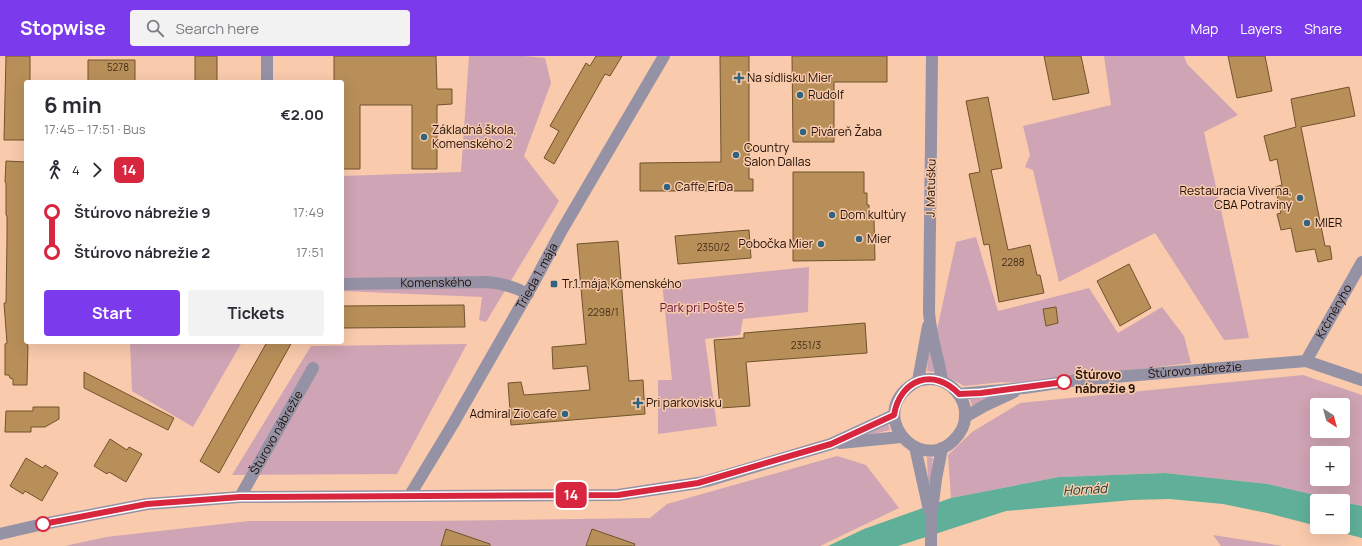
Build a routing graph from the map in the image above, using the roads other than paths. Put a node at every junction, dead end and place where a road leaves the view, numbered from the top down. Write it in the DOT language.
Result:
graph roads {
  1 [pos="267,56"];
  2 [pos="664,56"];
  3 [pos="932,56"];
  4 [pos="267,80"];
  5 [pos="1362,262"];
  6 [pos="344,284"];
  7 [pos="528,294"];
  8 [pos="930,319"];
  9 [pos="1306,361"];
  10 [pos="313,368"];
  11 [pos="1362,380"];
  12 [pos="918,381"];
  13 [pos="942,381"];
  14 [pos="1024,388"];
  15 [pos="959,394"];
  16 [pos="894,415"];
  17 [pos="965,417"];
  18 [pos="902,437"];
  19 [pos="831,444"];
  20 [pos="915,447"];
  21 [pos="942,448"];
  22 [pos="410,495"];
  23 [pos="240,497"];
  24 [pos="931,519"];
  25 [pos="0,534"];
  26 [pos="931,546"];
  1 -- 4 [label="street"];
  2 -- 7 [label="street, Trieda 1. mája"];
  3 -- 8 [label="street, J. Matušku"];
  5 -- 9 [label="street, Krčméryho"];
  6 -- 7 [label="street, Komenského"];
  7 -- 22 [label="street, Trieda 1. mája"];
  8 -- 12 [label="street"];
  8 -- 13 [label="street"];
  9 -- 11 [label="street, Štúrovo nábrežie"];
  9 -- 14 [label="street, Štúrovo nábrežie"];
  10 -- 23 [label="street, Štúrovo nábrežie"];
  12 -- 13 [label="street"];
  12 -- 16 [label="street"];
  13 -- 15 [label="street"];
  14 -- 15 [label="street"];
  14 -- 17 [label="street"];
  15 -- 17 [label="street"];
  16 -- 18 [label="street"];
  16 -- 19 [label="street"];
  17 -- 21 [label="street"];
  18 -- 19 [label="street"];
  18 -- 20 [label="street"];
  19 -- 22 [label="street"];
  20 -- 21 [label="street"];
  20 -- 24 [label="street"];
  21 -- 24 [label="street"];
  22 -- 23 [label="street"];
  23 -- 25 [label="street"];
  24 -- 26 [label="street"];
}
